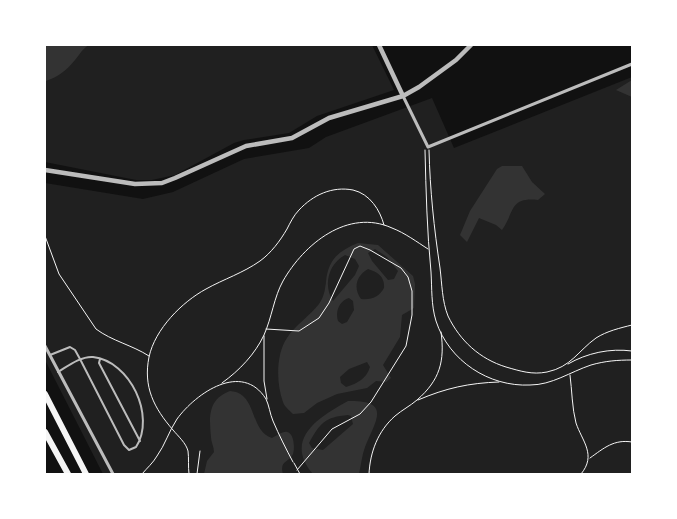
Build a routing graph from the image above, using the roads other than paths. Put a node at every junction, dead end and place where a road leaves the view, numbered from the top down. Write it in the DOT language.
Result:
graph roads {
  1 [pos="379,45"];
  2 [pos="471,45"];
  3 [pos="632,64"];
  4 [pos="403,96"];
  5 [pos="45,170"];
  6 [pos="45,346"];
  7 [pos="49,355"];
  8 [pos="80,359"];
  9 [pos="100,359"];
  10 [pos="58,372"];
  11 [pos="45,394"];
  12 [pos="45,432"];
  13 [pos="140,441"];
  14 [pos="68,474"];
  15 [pos="86,474"];
  16 [pos="112,474"];
  1 -- 4 [label="street"];
  2 -- 4 [label="street"];
  3 -- 4 [label="street"];
  4 -- 5 [label="street"];
  6 -- 7 [label="street"];
  7 -- 8 [label="lane"];
  7 -- 10 [label="street"];
  8 -- 9 [label="lane"];
  8 -- 10 [label="lane"];
  8 -- 13 [label="lane"];
  9 -- 13 [label="lane"];
  9 -- 13 [label="lane"];
  10 -- 16 [label="street"];
  11 -- 15 [label="highway"];
  12 -- 14 [label="highway"];
}
